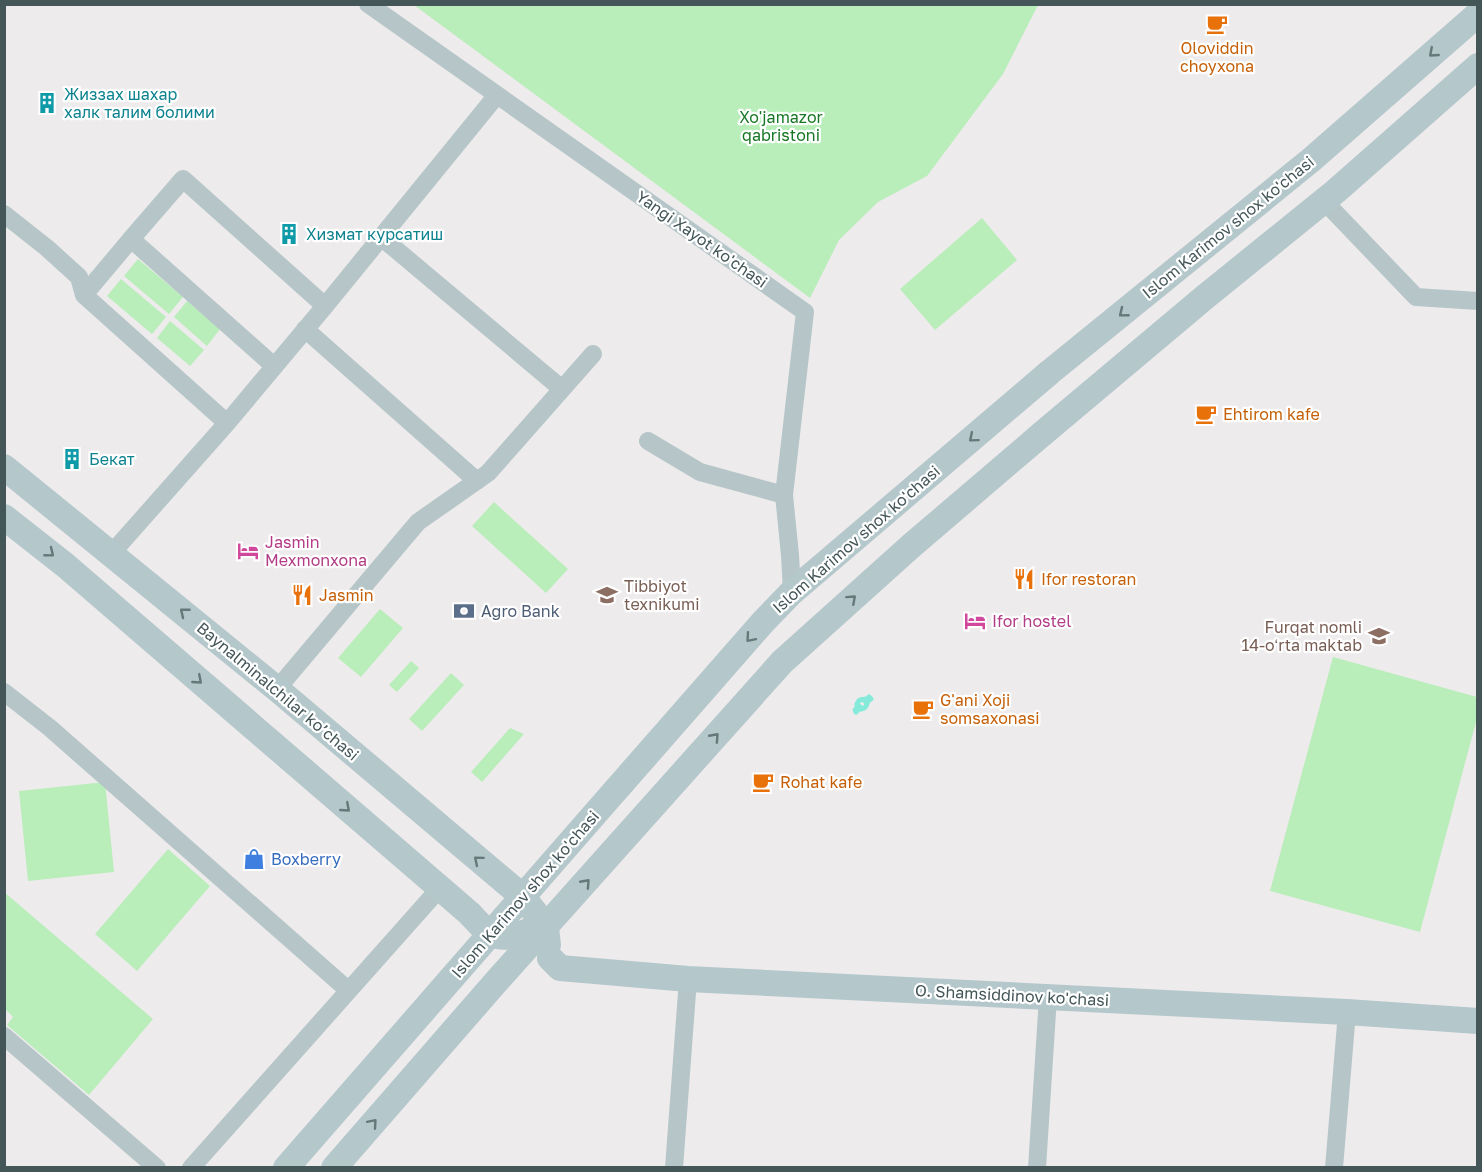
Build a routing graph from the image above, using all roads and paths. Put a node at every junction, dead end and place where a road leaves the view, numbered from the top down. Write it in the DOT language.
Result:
graph roads {
  1 [pos="368,4"];
  2 [pos="1478,14"];
  3 [pos="1478,66"];
  4 [pos="497,95"];
  5 [pos="1311,160"];
  6 [pos="1330,196"];
  7 [pos="4,214"];
  8 [pos="381,237"];
  9 [pos="131,239"];
  10 [pos="1180,266"];
  11 [pos="84,295"];
  12 [pos="1205,297"];
  13 [pos="1478,301"];
  14 [pos="324,306"];
  15 [pos="305,329"];
  16 [pos="593,354"];
  17 [pos="274,366"];
  18 [pos="562,389"];
  19 [pos="227,423"];
  20 [pos="648,441"];
  21 [pos="4,467"];
  22 [pos="477,481"];
  23 [pos="784,495"];
  24 [pos="4,517"];
  25 [pos="111,554"];
  26 [pos="792,592"];
  27 [pos="277,689"];
  28 [pos="4,692"];
  29 [pos="440,889"];
  30 [pos="523,897"];
  31 [pos="550,921"];
  32 [pos="491,934"];
  33 [pos="518,958"];
  34 [pos="550,958"];
  35 [pos="688,979"];
  36 [pos="348,990"];
  37 [pos="1048,997"];
  38 [pos="1347,1012"];
  39 [pos="1478,1021"];
  40 [pos="4,1036"];
  41 [pos="157,1167"];
  42 [pos="191,1167"];
  43 [pos="286,1167"];
  44 [pos="334,1167"];
  45 [pos="674,1167"];
  46 [pos="1037,1167"];
  47 [pos="1334,1167"];
  1 -- 4 [label="street, Yangi Xayot ko'chasi"];
  2 -- 5 [label="main road, Islom Karimov shox ko'chasi, one-way"];
  3 -- 6 [label="main road"];
  4 -- 8 [label="street"];
  4 -- 23 [label="street, Yangi Xayot ko'chasi"];
  5 -- 6 [label="main road"];
  5 -- 10 [label="main road, Islom Karimov shox ko'chasi"];
  6 -- 12 [label="main road"];
  6 -- 13 [label="street"];
  7 -- 11 [label="street"];
  8 -- 14 [label="street"];
  8 -- 18 [label="street"];
  9 -- 11 [label="street"];
  9 -- 14 [label="street"];
  9 -- 17 [label="street"];
  10 -- 12 [label="main road"];
  10 -- 26 [label="main road, Islom Karimov shox ko'chasi, one-way"];
  11 -- 19 [label="street"];
  31 -- 12 [label="main road, one-way"];
  14 -- 15 [label="street"];
  15 -- 17 [label="street"];
  15 -- 22 [label="street"];
  16 -- 18 [label="street"];
  17 -- 19 [label="street"];
  18 -- 22 [label="street"];
  19 -- 25 [label="street"];
  20 -- 23 [label="street"];
  21 -- 25 [label="main road, Baynalminalchilar ko’chasi"];
  22 -- 27 [label="street"];
  23 -- 26 [label="street, Yangi Xayot ko'chasi"];
  24 -- 29 [label="main road, one-way"];
  27 -- 25 [label="main road, Baynalminalchilar ko’chasi, one-way"];
  26 -- 30 [label="main road, Islom Karimov shox ko'chasi, one-way"];
  30 -- 27 [label="main road, Baynalminalchilar ko’chasi, one-way"];
  28 -- 36 [label="street"];
  29 -- 32 [label="main road"];
  29 -- 36 [label="street"];
  30 -- 31 [label="main road, Baynalminalchilar ko’chasi"];
  30 -- 32 [label="main road, Islom Karimov shox ko'chasi"];
  31 -- 32 [label="main road"];
  31 -- 33 [label="main road"];
  31 -- 34 [label="main road, Baynalminalchilar ko’chasi"];
  32 -- 33 [label="main road"];
  32 -- 43 [label="main road, Islom Karimov shox ko'chasi"];
  33 -- 34 [label="main road"];
  44 -- 33 [label="main road, one-way"];
  34 -- 35 [label="main road, O. Shamsiddinov ko'chasi"];
  35 -- 37 [label="main road, O. Shamsiddinov ko'chasi"];
  35 -- 45 [label="street"];
  36 -- 42 [label="street"];
  37 -- 38 [label="main road, O. Shamsiddinov ko'chasi"];
  37 -- 46 [label="street"];
  38 -- 39 [label="main road, O. Shamsiddinov ko'chasi"];
  38 -- 47 [label="street"];
  40 -- 41 [label="street"];
}
